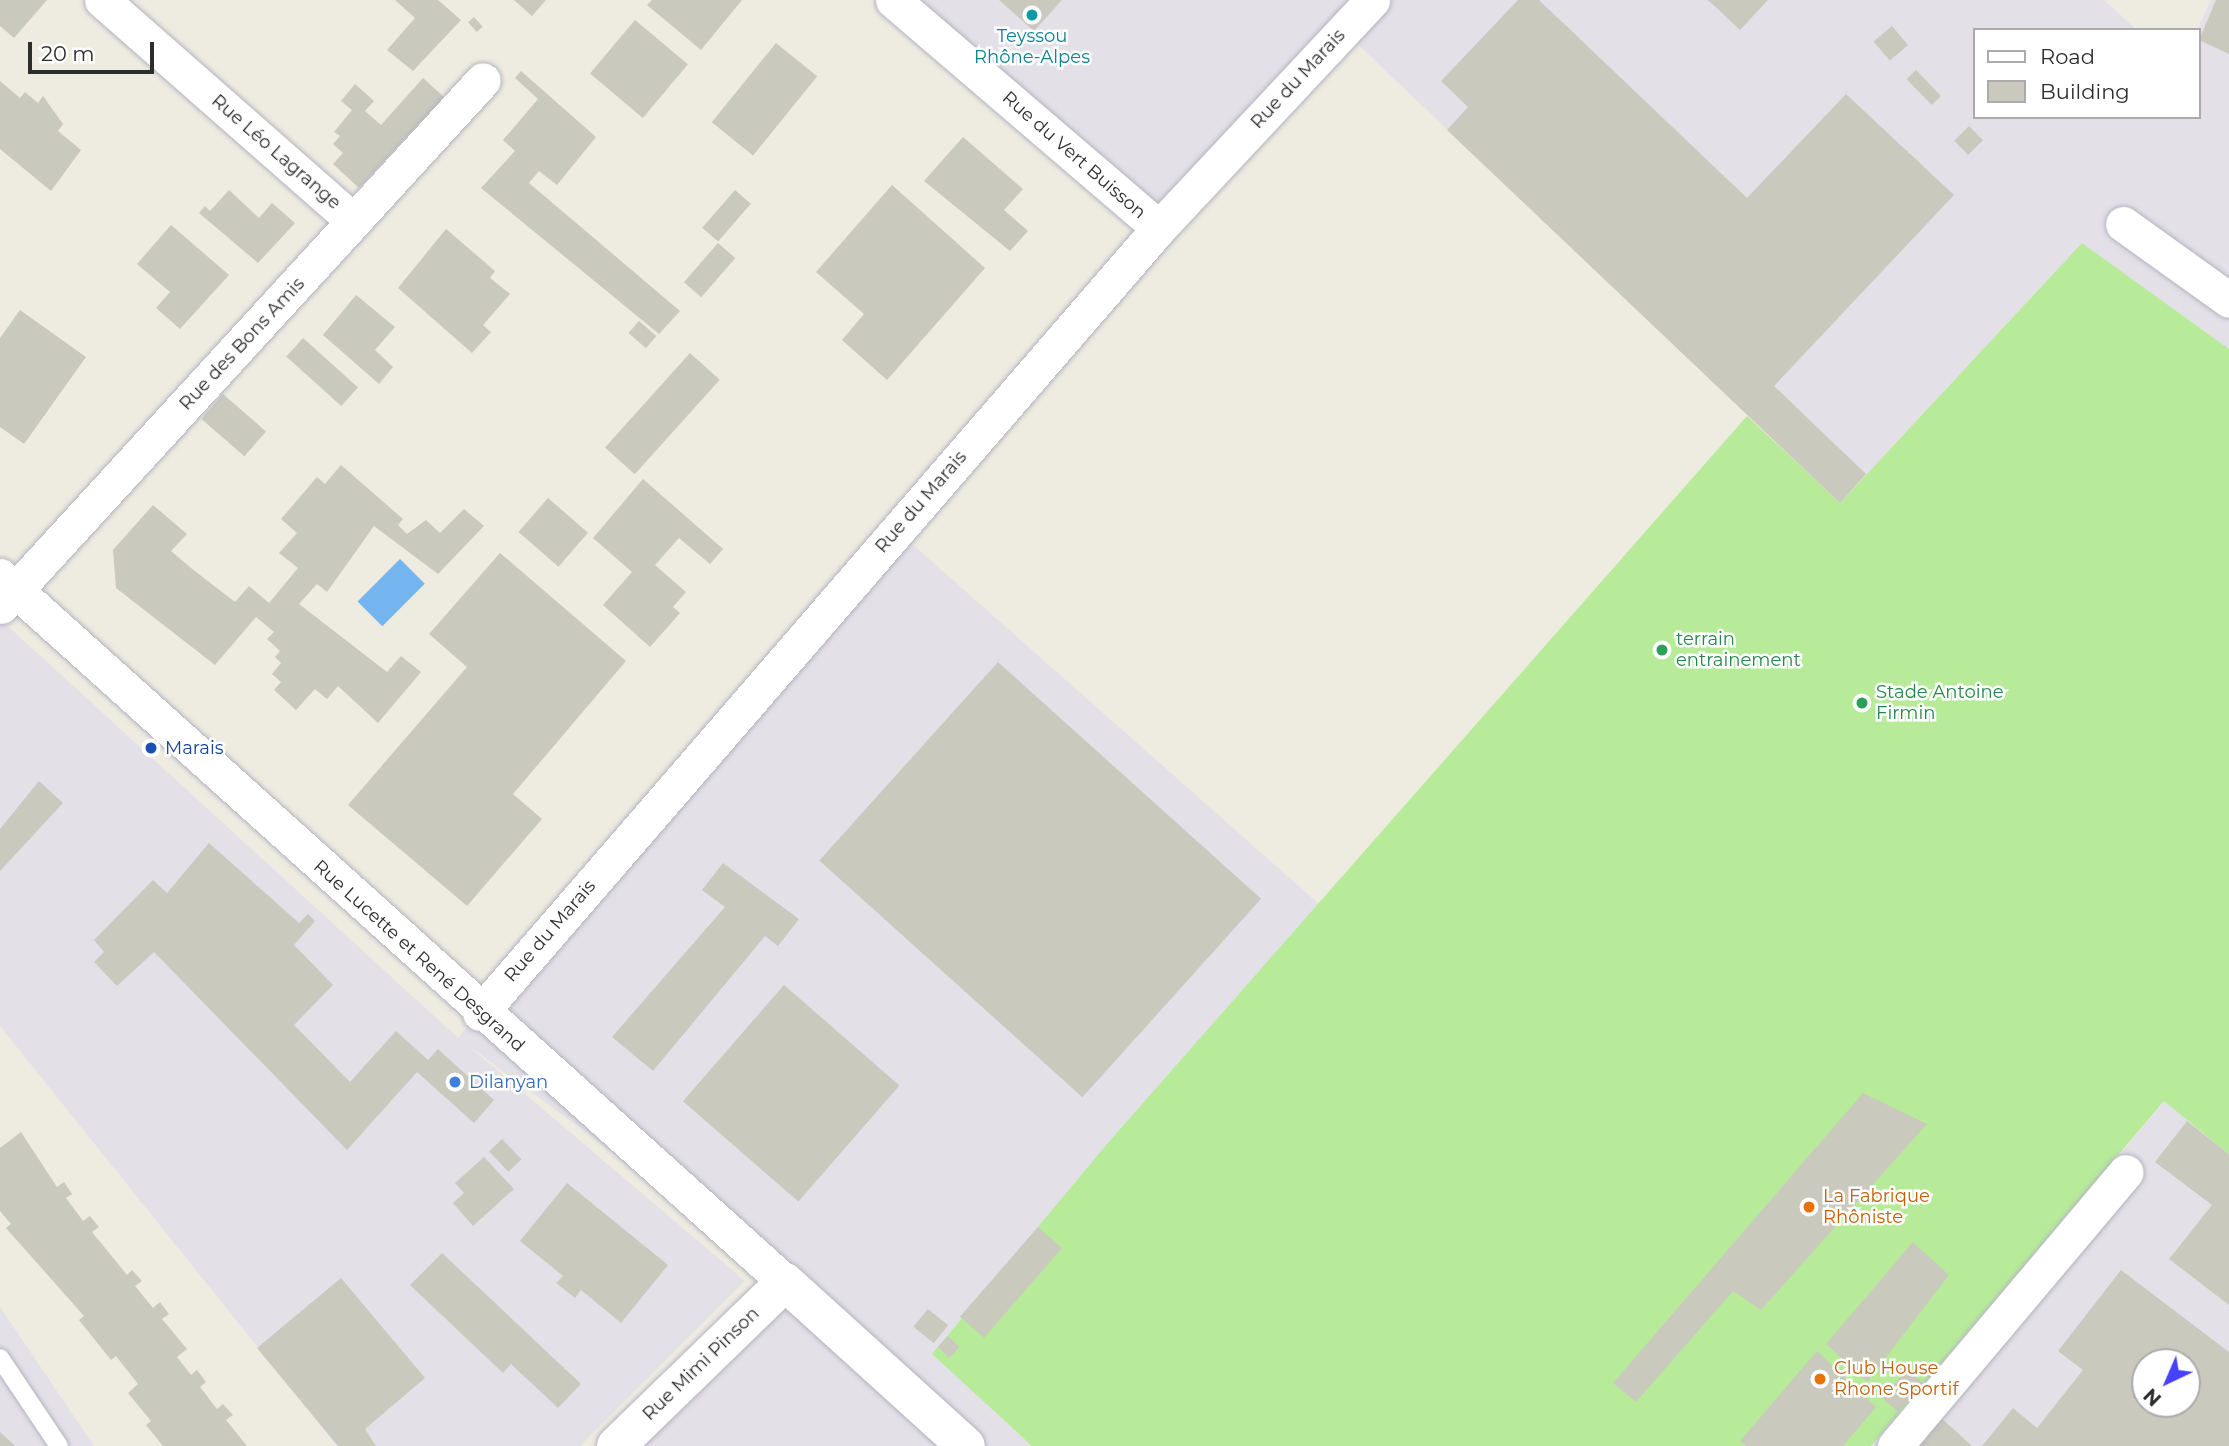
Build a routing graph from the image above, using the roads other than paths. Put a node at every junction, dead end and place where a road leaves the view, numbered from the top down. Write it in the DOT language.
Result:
graph roads {
  1 [pos="102,0"];
  2 [pos="893,0"];
  3 [pos="1372,0"];
  4 [pos="483,80"];
  5 [pos="354,221"];
  6 [pos="2123,224"];
  7 [pos="1159,228"];
  8 [pos="2229,300"];
  9 [pos="5,591"];
  10 [pos="480,1013"];
  11 [pos="2126,1172"];
  12 [pos="785,1282"];
  13 [pos="0,1358"];
  14 [pos="59,1446"];
  15 [pos="616,1446"];
  16 [pos="966,1446"];
  17 [pos="1895,1446"];
  1 -- 5 [label="street, Rue Léo Lagrange"];
  2 -- 7 [label="street, Rue du Vert Buisson"];
  3 -- 7 [label="street, Rue du Marais"];
  4 -- 5 [label="street, Rue des Bons Amis"];
  5 -- 9 [label="street, Rue des Bons Amis"];
  6 -- 8 [label="street"];
  7 -- 10 [label="street, Rue du Marais"];
  9 -- 10 [label="street, Rue Lucette et René Desgrand"];
  10 -- 12 [label="street, Rue Lucette et René Desgrand"];
  11 -- 17 [label="street"];
  12 -- 15 [label="street, Rue Mimi Pinson"];
  12 -- 16 [label="street, Rue Lucette et René Desgrand"];
  13 -- 14 [label="lane"];
}
